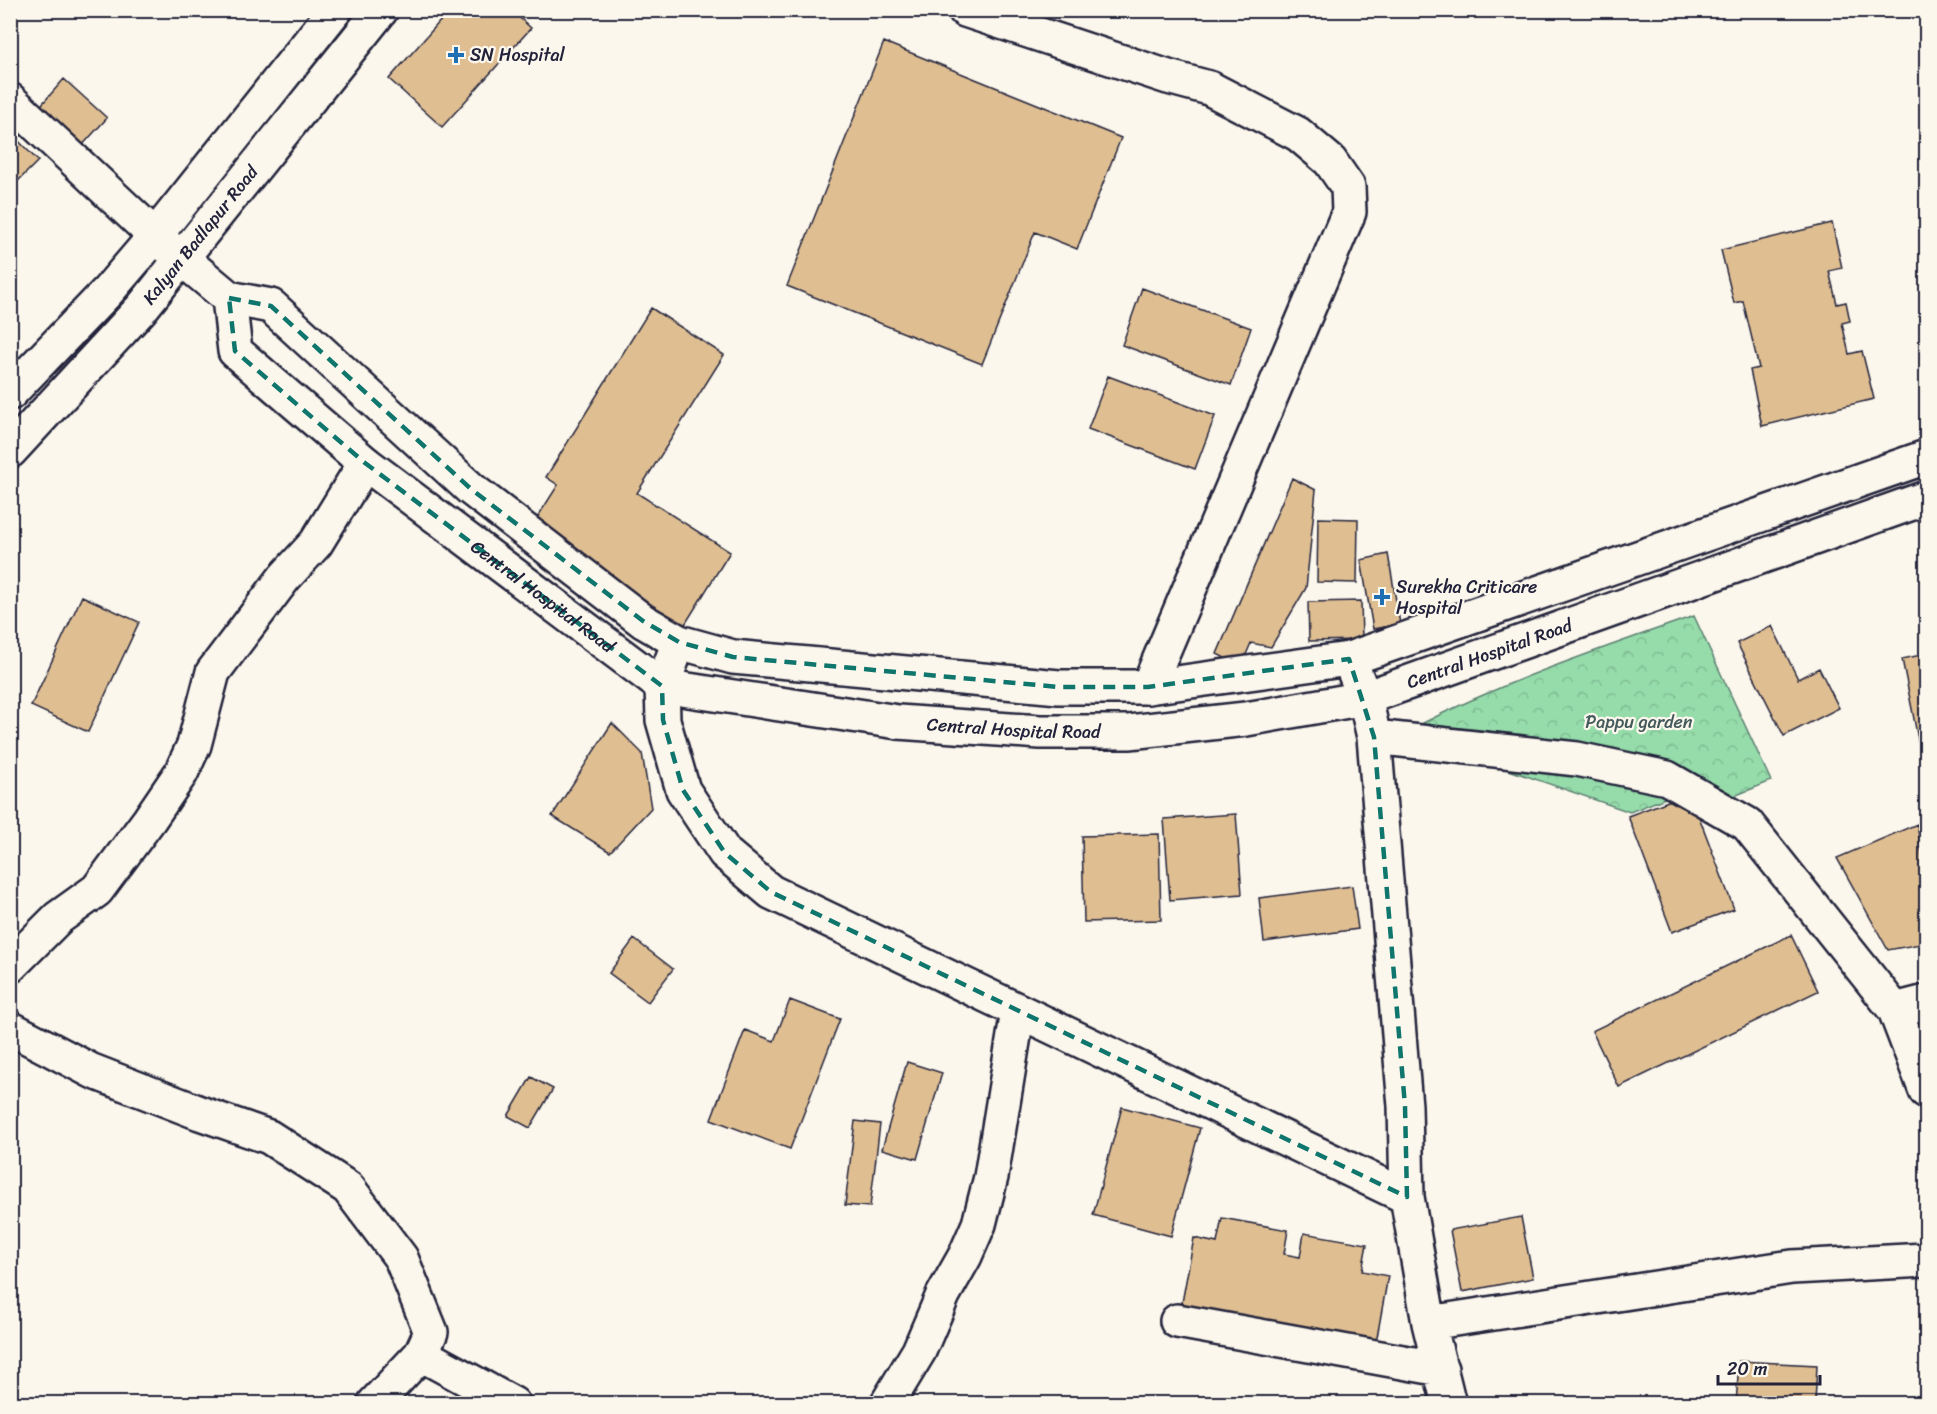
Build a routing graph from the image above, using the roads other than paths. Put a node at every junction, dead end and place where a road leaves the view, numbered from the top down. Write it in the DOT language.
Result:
graph roads {
  1 [pos="335,10"];
  2 [pos="381,10"];
  3 [pos="965,10"];
  4 [pos="10,99"];
  5 [pos="155,236"];
  6 [pos="182,258"];
  7 [pos="229,298"];
  8 [pos="10,393"];
  9 [pos="10,451"];
  10 [pos="1926,457"];
  11 [pos="364,463"];
  12 [pos="1926,498"];
  13 [pos="679,642"];
  14 [pos="1349,660"];
  15 [pos="662,686"];
  16 [pos="1148,687"];
  17 [pos="1365,698"];
  18 [pos="1374,736"];
  19 [pos="10,966"];
  20 [pos="1926,1002"];
  21 [pos="1895,1010"];
  22 [pos="1018,1011"];
  23 [pos="10,1028"];
  24 [pos="1926,1090"];
  25 [pos="1407,1197"];
  26 [pos="1926,1260"];
  27 [pos="1177,1321"];
  28 [pos="1429,1323"];
  29 [pos="421,1354"];
  30 [pos="1441,1369"];
  31 [pos="374,1404"];
  32 [pos="513,1404"];
  33 [pos="887,1404"];
  34 [pos="1449,1404"];
  1 -- 5 [label="street, Kalyan Badlapur Road"];
  2 -- 6 [label="street, Kalyan Badlapur Road"];
  3 -- 16 [label="street"];
  4 -- 5 [label="street"];
  5 -- 6 [label="street"];
  5 -- 8 [label="street, Kalyan Badlapur Road"];
  6 -- 7 [label="street"];
  6 -- 9 [label="street, Kalyan Badlapur Road"];
  7 -- 11 [label="street, Central Hospital Road"];
  7 -- 13 [label="street"];
  10 -- 14 [label="street"];
  11 -- 15 [label="street, Central Hospital Road"];
  11 -- 19 [label="street"];
  12 -- 17 [label="street, Central Hospital Road"];
  13 -- 15 [label="street"];
  13 -- 16 [label="street"];
  14 -- 16 [label="street"];
  14 -- 17 [label="street"];
  15 -- 17 [label="street, Central Hospital Road"];
  15 -- 22 [label="street"];
  17 -- 18 [label="street"];
  18 -- 21 [label="street"];
  18 -- 25 [label="street"];
  20 -- 21 [label="street"];
  21 -- 24 [label="street"];
  22 -- 25 [label="street"];
  22 -- 33 [label="street"];
  23 -- 29 [label="street"];
  25 -- 28 [label="street"];
  26 -- 28 [label="street"];
  27 -- 30 [label="street"];
  28 -- 30 [label="street"];
  29 -- 31 [label="street"];
  29 -- 32 [label="street"];
  30 -- 34 [label="street"];
}
